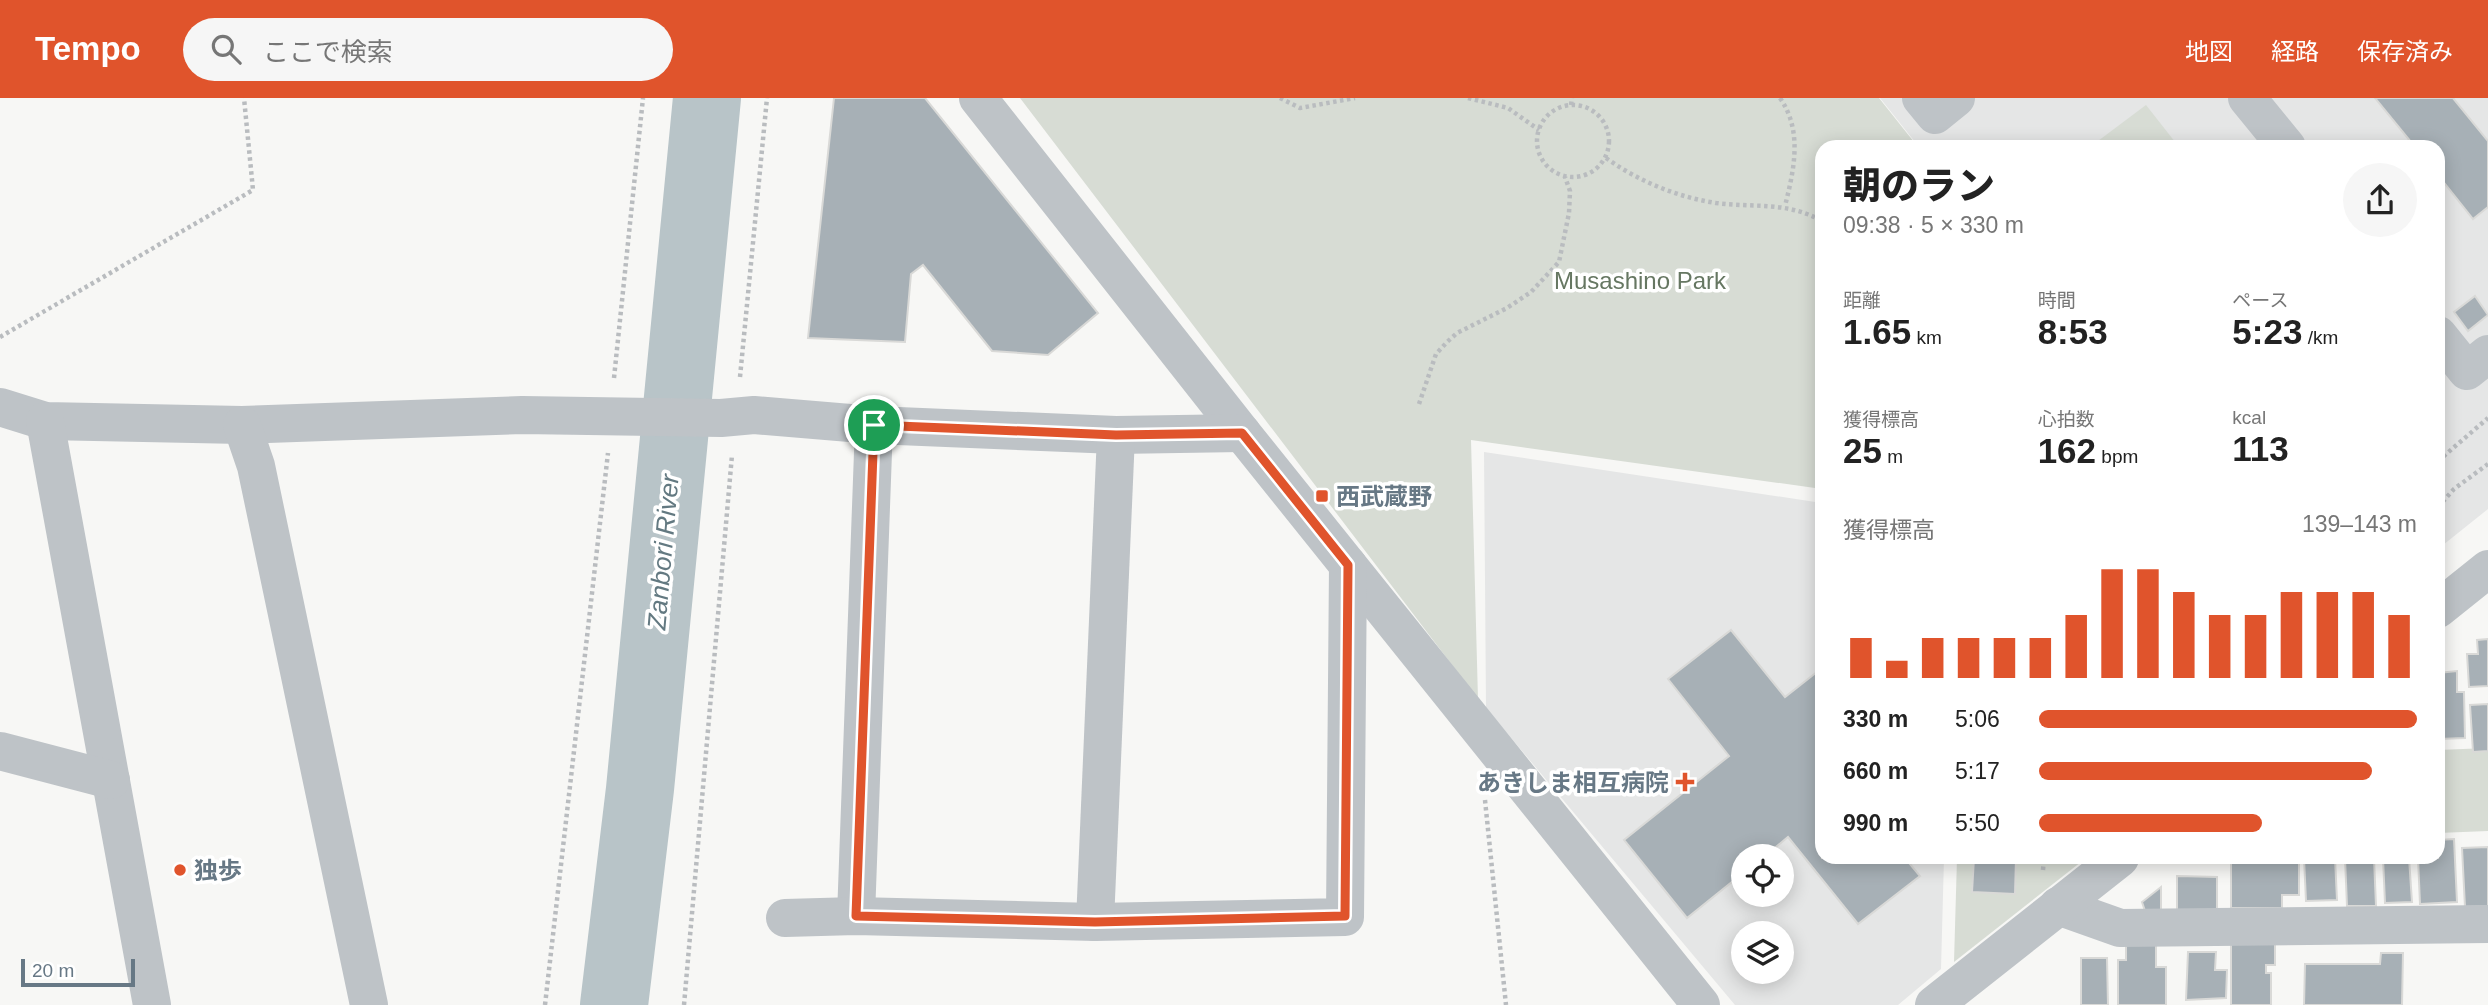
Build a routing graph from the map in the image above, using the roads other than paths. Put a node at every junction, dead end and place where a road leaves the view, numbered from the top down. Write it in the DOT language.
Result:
graph roads {
  1 [pos="978,98"];
  2 [pos="1921,98"];
  3 [pos="1956,98"];
  4 [pos="2247,98"];
  5 [pos="2281,140"];
  6 [pos="2445,344"];
  7 [pos="2488,354"];
  8 [pos="0,407"];
  9 [pos="45,421"];
  10 [pos="242,425"];
  11 [pos="874,425"];
  12 [pos="1242,433"];
  13 [pos="1116,435"];
  14 [pos="1348,565"];
  15 [pos="2488,569"];
  16 [pos="2445,603"];
  17 [pos="0,751"];
  18 [pos="111,780"];
  19 [pos="2112,864"];
  20 [pos="2058,906"];
  21 [pos="856,916"];
  22 [pos="785,918"];
  23 [pos="1095,922"];
  24 [pos="2488,924"];
  25 [pos="152,1005"];
  26 [pos="369,1005"];
  27 [pos="1701,1005"];
  28 [pos="1934,1005"];
  1 -- 12 [label="street"];
  2 -- 3 [label="street"];
  4 -- 5 [label="street"];
  6 -- 7 [label="street"];
  8 -- 9 [label="street"];
  9 -- 10 [label="street"];
  9 -- 18 [label="street"];
  10 -- 11 [label="street"];
  10 -- 26 [label="street"];
  11 -- 13 [label="street"];
  11 -- 21 [label="street"];
  12 -- 13 [label="street"];
  12 -- 14 [label="street"];
  13 -- 23 [label="street"];
  14 -- 23 [label="street"];
  14 -- 27 [label="street"];
  15 -- 16 [label="street"];
  17 -- 18 [label="street"];
  18 -- 25 [label="street"];
  19 -- 20 [label="street"];
  20 -- 24 [label="street"];
  20 -- 28 [label="street"];
  21 -- 22 [label="street"];
  21 -- 23 [label="street"];
}
